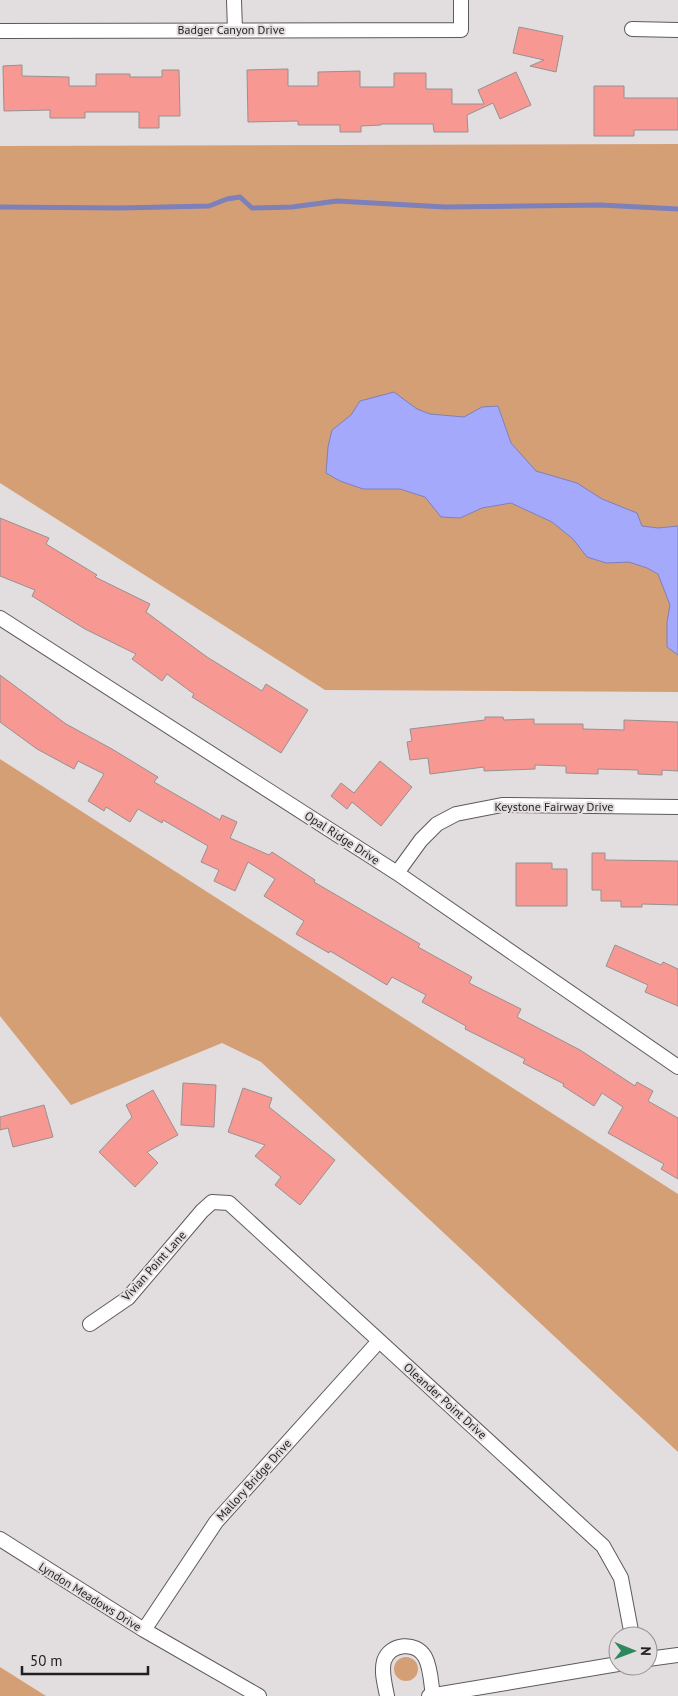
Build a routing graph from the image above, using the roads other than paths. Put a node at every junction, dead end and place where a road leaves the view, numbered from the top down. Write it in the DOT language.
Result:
graph roads {
  1 [pos="234,0"];
  2 [pos="460,0"];
  3 [pos="632,29"];
  4 [pos="235,30"];
  5 [pos="678,30"];
  6 [pos="0,31"];
  7 [pos="0,618"];
  8 [pos="678,807"];
  9 [pos="397,873"];
  10 [pos="678,1067"];
  11 [pos="212,1202"];
  12 [pos="90,1324"];
  13 [pos="379,1341"];
  14 [pos="0,1539"];
  15 [pos="630,1626"];
  16 [pos="144,1630"];
  17 [pos="678,1655"];
  18 [pos="658,1658"];
  19 [pos="608,1666"];
  20 [pos="259,1696"];
  21 [pos="387,1696"];
  22 [pos="432,1696"];
  1 -- 4 [label="street"];
  2 -- 4 [label="street, Badger Canyon Drive"];
  3 -- 5 [label="street"];
  4 -- 6 [label="street, Badger Canyon Drive"];
  7 -- 9 [label="street, Opal Ridge Drive"];
  8 -- 9 [label="street, Keystone Fairway Drive"];
  9 -- 10 [label="street, Opal Ridge Drive"];
  11 -- 12 [label="street, Vivian Point Lane"];
  11 -- 13 [label="street, Oleander Point Drive"];
  13 -- 15 [label="street, Oleander Point Drive"];
  13 -- 16 [label="street, Mallory Bridge Drive"];
  14 -- 16 [label="street, Lyndon Meadows Drive"];
  16 -- 20 [label="street, Lyndon Meadows Drive"];
  17 -- 18 [label="street"];
  19 -- 22 [label="street"];
  21 -- 22 [label="street"];
}
